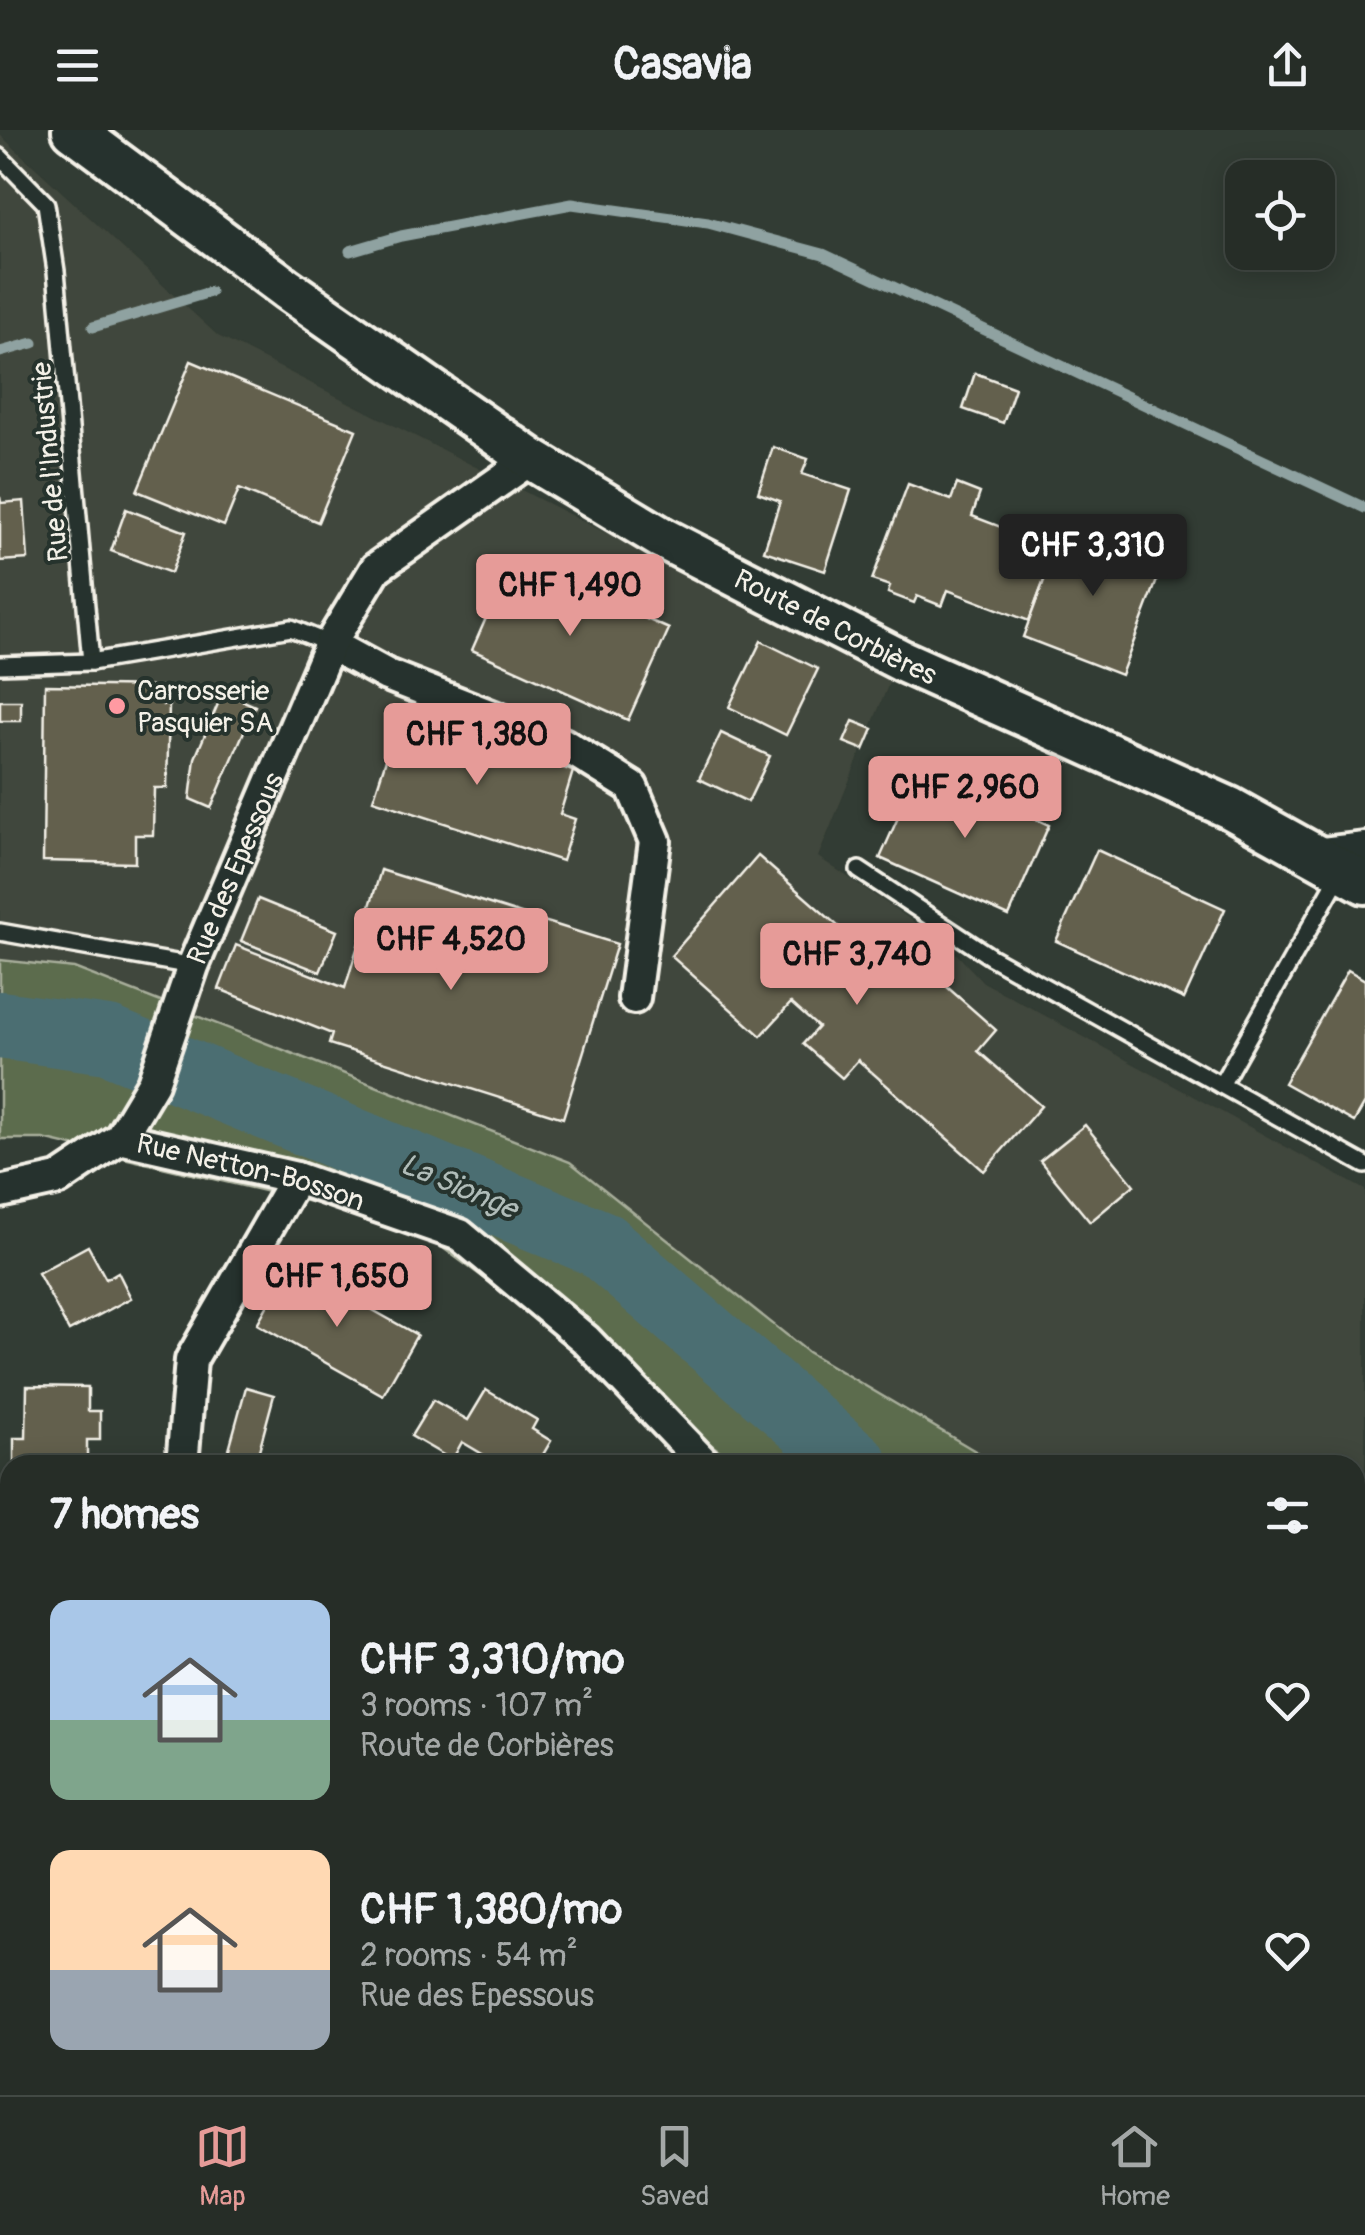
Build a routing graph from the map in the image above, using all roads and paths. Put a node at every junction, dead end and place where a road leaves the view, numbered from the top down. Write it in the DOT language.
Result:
graph roads {
  1 [pos="73,130"];
  2 [pos="0,157"];
  3 [pos="531,459"];
  4 [pos="330,644"];
  5 [pos="91,662"];
  6 [pos="0,665"];
  7 [pos="1346,864"];
  8 [pos="859,870"];
  9 [pos="0,932"];
  10 [pos="193,966"];
  11 [pos="634,998"];
  12 [pos="1222,1085"];
  13 [pos="120,1138"];
  14 [pos="1365,1165"];
  15 [pos="296,1178"];
  16 [pos="0,1192"];
  17 [pos="183,1455"];
  18 [pos="696,1455"];
  1 -- 3 [label="main road, Route de Corbières"];
  2 -- 5 [label="lane, Rue de l'Industrie"];
  3 -- 4 [label="street, Rue des Epessous"];
  3 -- 7 [label="main road, Route de Corbières"];
  4 -- 5 [label="lane"];
  4 -- 10 [label="street, Rue des Epessous"];
  4 -- 11 [label="street"];
  5 -- 6 [label="lane"];
  7 -- 12 [label="lane"];
  8 -- 12 [label="lane"];
  9 -- 10 [label="lane, Rue des Epessous"];
  10 -- 13 [label="street"];
  12 -- 14 [label="lane"];
  13 -- 15 [label="street, Rue Netton-Bosson"];
  13 -- 16 [label="street"];
  15 -- 17 [label="street"];
  15 -- 18 [label="street, Rue Netton-Bosson"];
}
